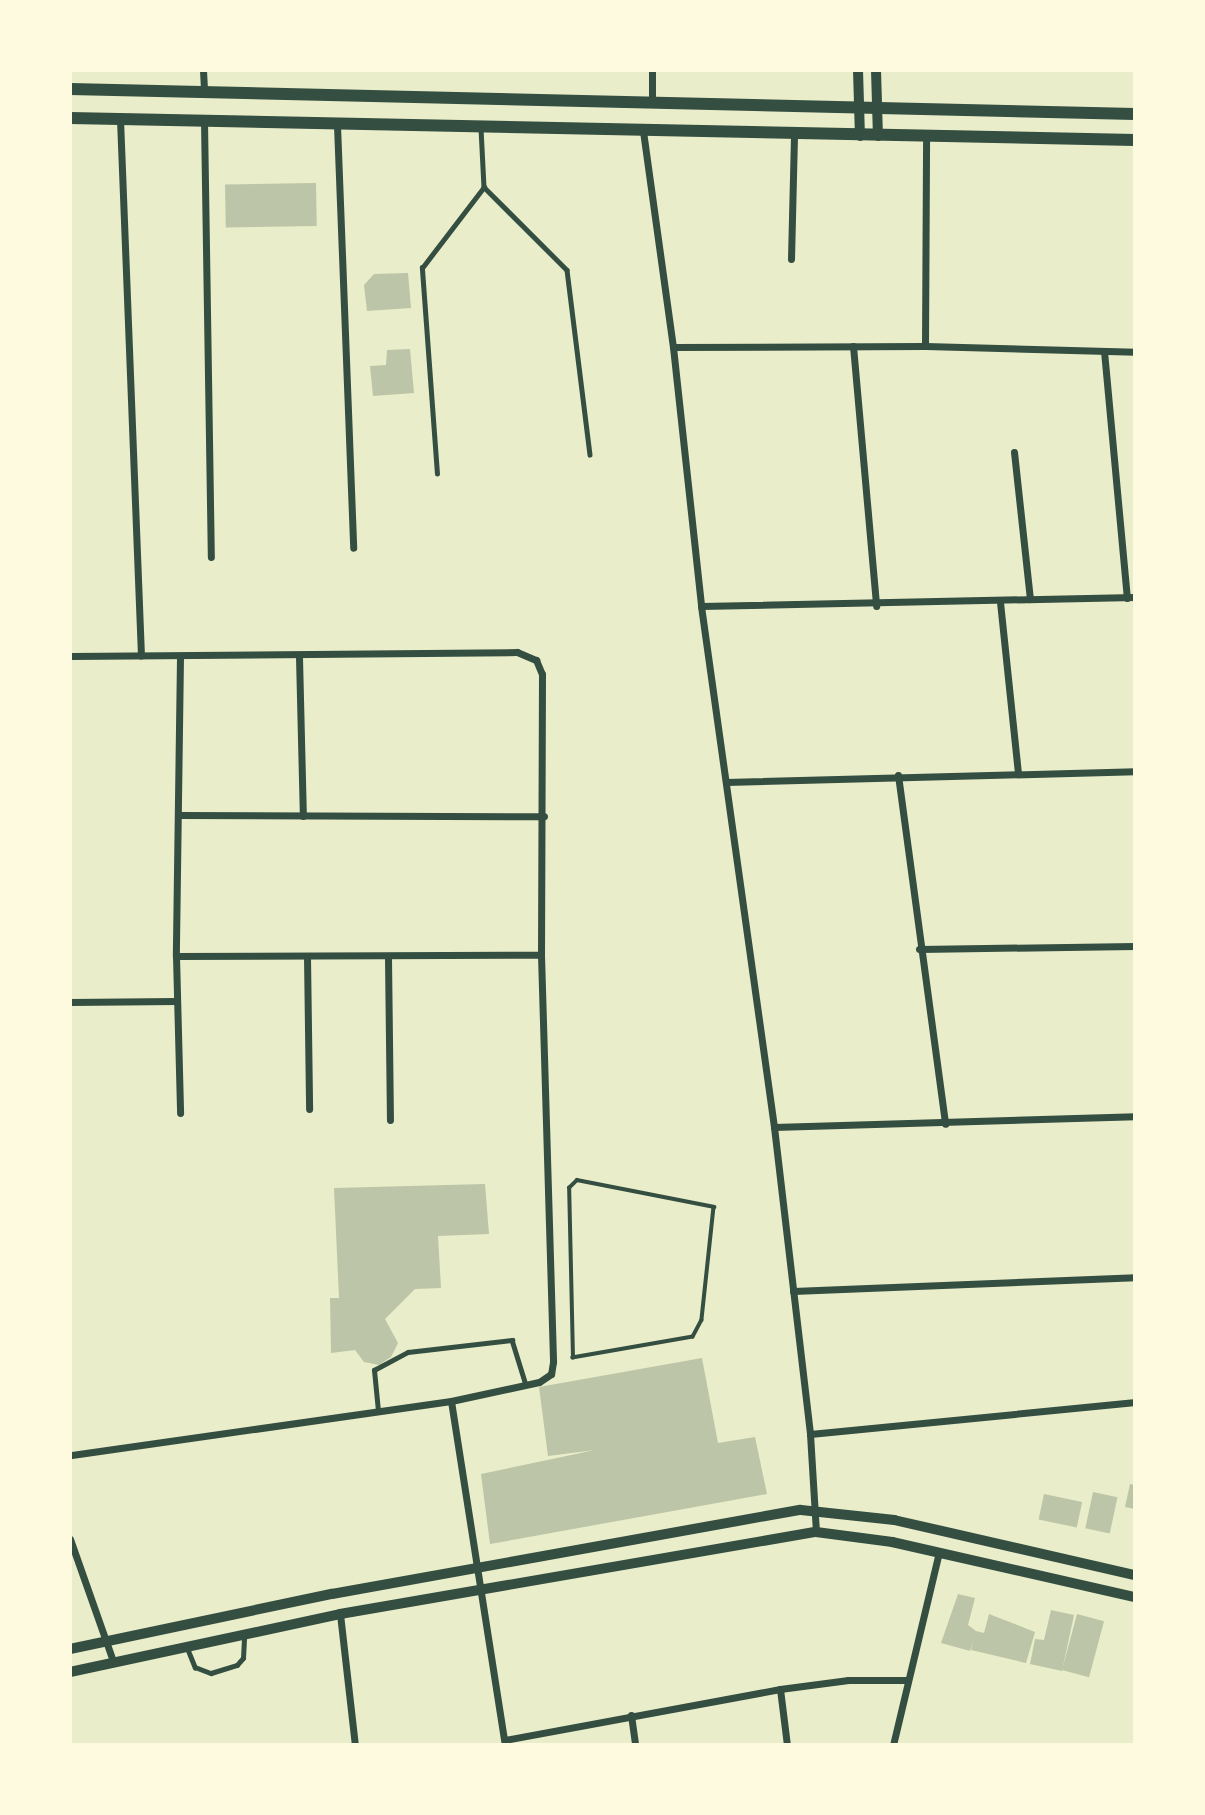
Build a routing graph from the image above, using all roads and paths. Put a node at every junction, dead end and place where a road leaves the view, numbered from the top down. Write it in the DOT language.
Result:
graph roads {
  1 [pos="203,70"];
  2 [pos="652,70"];
  3 [pos="858,70"];
  4 [pos="876,70"];
  5 [pos="70,89"];
  6 [pos="204,92"];
  7 [pos="652,105"];
  8 [pos="859,107"];
  9 [pos="877,108"];
  10 [pos="1135,114"];
  11 [pos="70,118"];
  12 [pos="120,119"];
  13 [pos="204,121"];
  14 [pos="337,125"];
  15 [pos="481,128"];
  16 [pos="643,131"];
  17 [pos="794,134"];
  18 [pos="860,136"];
  19 [pos="878,136"];
  20 [pos="926,137"];
  21 [pos="1135,140"];
  22 [pos="484,187"];
  23 [pos="791,259"];
  24 [pos="853,346"];
  25 [pos="925,346"];
  26 [pos="673,347"];
  27 [pos="1104,351"];
  28 [pos="1135,352"];
  29 [pos="1014,452"];
  30 [pos="590,455"];
  31 [pos="437,474"];
  32 [pos="353,548"];
  33 [pos="211,557"];
  34 [pos="1131,598"];
  35 [pos="1030,599"];
  36 [pos="1000,603"];
  37 [pos="701,606"];
  38 [pos="876,606"];
  39 [pos="70,656"];
  40 [pos="141,656"];
  41 [pos="180,657"];
  42 [pos="299,657"];
  43 [pos="1135,771"];
  44 [pos="1018,773"];
  45 [pos="898,775"];
  46 [pos="726,782"];
  47 [pos="178,815"];
  48 [pos="303,816"];
  49 [pos="544,816"];
  50 [pos="1135,946"];
  51 [pos="919,949"];
  52 [pos="541,955"];
  53 [pos="176,956"];
  54 [pos="307,957"];
  55 [pos="388,958"];
  56 [pos="176,1001"];
  57 [pos="70,1002"];
  58 [pos="309,1109"];
  59 [pos="180,1113"];
  60 [pos="1135,1116"];
  61 [pos="390,1120"];
  62 [pos="944,1124"];
  63 [pos="774,1127"];
  64 [pos="1135,1277"];
  65 [pos="793,1291"];
  66 [pos="573,1358"];
  67 [pos="526,1385"];
  68 [pos="451,1401"];
  69 [pos="1135,1402"];
  70 [pos="378,1411"];
  71 [pos="810,1434"];
  72 [pos="70,1455"];
  73 [pos="817,1510"];
  74 [pos="816,1532"];
  75 [pos="70,1539"];
  76 [pos="939,1552"];
  77 [pos="79,1563"];
  78 [pos="70,1566"];
  79 [pos="476,1568"];
  80 [pos="1135,1575"];
  81 [pos="481,1588"];
  82 [pos="1135,1597"];
  83 [pos="340,1614"];
  84 [pos="212,1617"];
  85 [pos="244,1633"];
  86 [pos="218,1638"];
  87 [pos="106,1640"];
  88 [pos="187,1645"];
  89 [pos="70,1650"];
  90 [pos="113,1661"];
  91 [pos="70,1672"];
  92 [pos="908,1680"];
  93 [pos="780,1689"];
  94 [pos="631,1715"];
  95 [pos="505,1742"];
  96 [pos="355,1745"];
  97 [pos="635,1745"];
  98 [pos="787,1745"];
  99 [pos="892,1745"];
  1 -- 6 [label="street"];
  2 -- 7 [label="street"];
  3 -- 8 [label="street"];
  4 -- 9 [label="street"];
  5 -- 6 [label="main road"];
  6 -- 7 [label="main road"];
  7 -- 8 [label="main road"];
  8 -- 9 [label="main road"];
  8 -- 18 [label="street"];
  9 -- 10 [label="main road"];
  9 -- 19 [label="street"];
  11 -- 12 [label="main road"];
  12 -- 13 [label="main road"];
  12 -- 40 [label="street"];
  13 -- 14 [label="main road"];
  13 -- 33 [label="street"];
  14 -- 15 [label="main road"];
  14 -- 32 [label="street"];
  15 -- 16 [label="main road"];
  15 -- 22 [label="lane"];
  16 -- 17 [label="main road"];
  16 -- 26 [label="street"];
  17 -- 18 [label="main road"];
  17 -- 23 [label="street"];
  18 -- 19 [label="main road"];
  19 -- 20 [label="main road"];
  20 -- 21 [label="main road"];
  20 -- 25 [label="street"];
  22 -- 30 [label="lane"];
  22 -- 31 [label="lane"];
  24 -- 25 [label="street"];
  24 -- 26 [label="street"];
  24 -- 38 [label="street"];
  25 -- 27 [label="street"];
  26 -- 37 [label="street"];
  27 -- 28 [label="street"];
  27 -- 34 [label="street"];
  29 -- 35 [label="street"];
  34 -- 35 [label="street"];
  35 -- 36 [label="street"];
  36 -- 38 [label="street"];
  36 -- 44 [label="street"];
  37 -- 38 [label="street"];
  37 -- 46 [label="street"];
  39 -- 40 [label="street"];
  40 -- 41 [label="street"];
  41 -- 42 [label="street"];
  41 -- 47 [label="street"];
  42 -- 48 [label="street"];
  42 -- 49 [label="street"];
  43 -- 44 [label="street"];
  44 -- 45 [label="street"];
  45 -- 46 [label="street"];
  45 -- 51 [label="street"];
  46 -- 63 [label="street"];
  47 -- 48 [label="street"];
  47 -- 53 [label="street"];
  48 -- 49 [label="street"];
  49 -- 52 [label="street"];
  50 -- 51 [label="street"];
  51 -- 62 [label="street"];
  52 -- 55 [label="street"];
  52 -- 67 [label="street"];
  53 -- 54 [label="street"];
  53 -- 56 [label="street"];
  54 -- 55 [label="street"];
  54 -- 58 [label="street"];
  55 -- 61 [label="street"];
  56 -- 57 [label="street"];
  56 -- 59 [label="street"];
  60 -- 62 [label="street"];
  62 -- 63 [label="street"];
  63 -- 65 [label="street"];
  64 -- 65 [label="street"];
  65 -- 71 [label="street"];
  66 -- 66 [label="path"];
  67 -- 68 [label="street"];
  67 -- 70 [label="lane"];
  68 -- 70 [label="street"];
  68 -- 79 [label="street"];
  69 -- 71 [label="street"];
  70 -- 72 [label="street"];
  71 -- 73 [label="street"];
  73 -- 74 [label="street"];
  73 -- 79 [label="street"];
  73 -- 80 [label="street"];
  74 -- 76 [label="street"];
  74 -- 81 [label="street"];
  75 -- 77 [label="street"];
  76 -- 82 [label="street"];
  76 -- 92 [label="street"];
  77 -- 78 [label="street"];
  77 -- 87 [label="street"];
  79 -- 81 [label="street"];
  79 -- 84 [label="street"];
  81 -- 83 [label="street"];
  81 -- 95 [label="street"];
  83 -- 85 [label="street"];
  83 -- 96 [label="street"];
  84 -- 86 [label="street"];
  84 -- 87 [label="street"];
  85 -- 86 [label="street"];
  85 -- 88 [label="lane"];
  86 -- 88 [label="street"];
  87 -- 89 [label="street"];
  87 -- 90 [label="street"];
  88 -- 90 [label="street"];
  90 -- 91 [label="street"];
  92 -- 93 [label="street"];
  92 -- 99 [label="street"];
  93 -- 94 [label="street"];
  93 -- 98 [label="street"];
  94 -- 95 [label="street"];
  94 -- 97 [label="street"];
}
